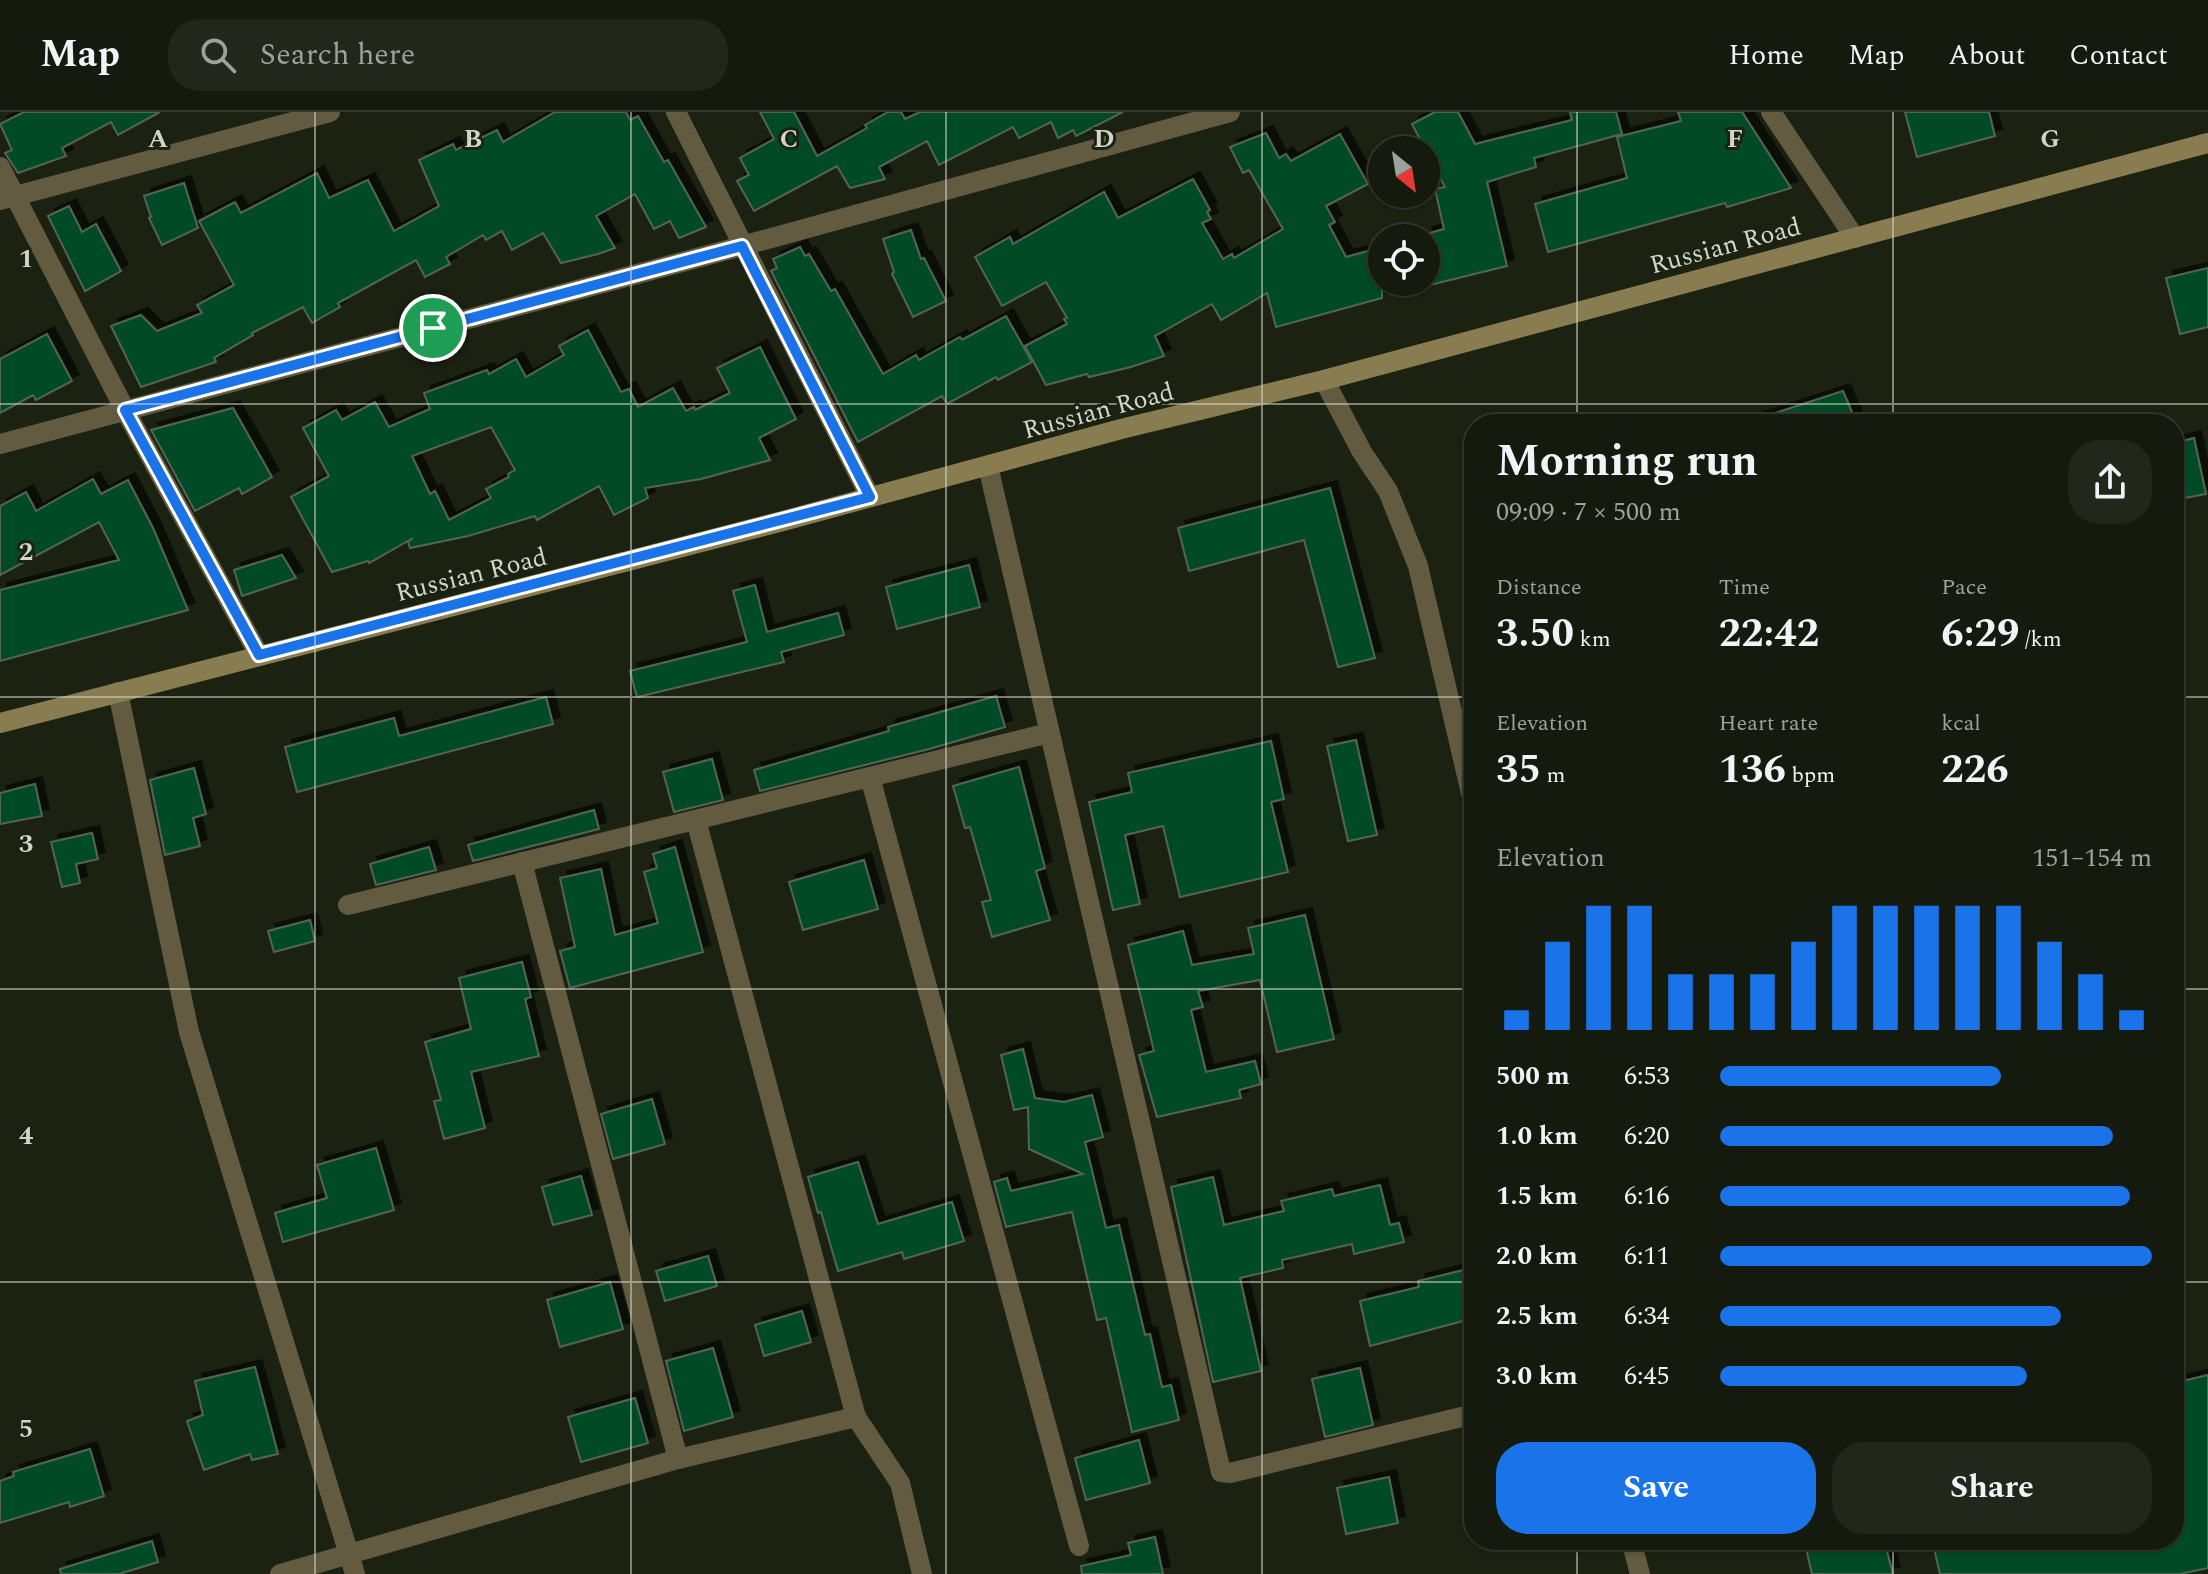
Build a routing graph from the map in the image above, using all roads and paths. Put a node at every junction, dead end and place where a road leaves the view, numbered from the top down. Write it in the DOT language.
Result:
graph roads {
  1 [pos="330,112"];
  2 [pos="676,112"];
  3 [pos="1230,112"];
  4 [pos="1771,112"];
  5 [pos="2208,143"];
  6 [pos="0,167"];
  7 [pos="7,197"];
  8 [pos="1855,238"];
  9 [pos="742,246"];
  10 [pos="1324,380"];
  11 [pos="125,410"];
  12 [pos="0,444"];
  13 [pos="988,466"];
  14 [pos="870,497"];
  15 [pos="259,655"];
  16 [pos="118,692"];
  17 [pos="0,723"];
  18 [pos="1049,733"];
  19 [pos="1464,763"];
  20 [pos="870,777"];
  21 [pos="696,820"];
  22 [pos="522,862"];
  23 [pos="348,905"];
  24 [pos="1464,1416"];
  25 [pos="856,1417"];
  26 [pos="678,1459"];
  27 [pos="1079,1546"];
  28 [pos="1634,1550"];
  29 [pos="348,1554"];
  30 [pos="280,1574"];
  31 [pos="355,1574"];
  32 [pos="922,1574"];
  33 [pos="1640,1574"];
  1 -- 7 [label="street"];
  2 -- 9 [label="street"];
  3 -- 9 [label="street"];
  4 -- 8 [label="street"];
  5 -- 8 [label="main road, Russian Road"];
  6 -- 7 [label="street"];
  7 -- 11 [label="street"];
  8 -- 10 [label="main road, Russian Road"];
  9 -- 11 [label="street"];
  9 -- 14 [label="street"];
  10 -- 13 [label="main road, Russian Road"];
  10 -- 19 [label="street"];
  11 -- 12 [label="street"];
  11 -- 15 [label="street"];
  13 -- 14 [label="main road, Russian Road"];
  13 -- 18 [label="street"];
  14 -- 15 [label="main road, Russian Road"];
  15 -- 16 [label="main road, Russian Road"];
  16 -- 17 [label="main road, Russian Road"];
  16 -- 29 [label="street"];
  18 -- 20 [label="street"];
  18 -- 24 [label="street"];
  20 -- 21 [label="street"];
  20 -- 27 [label="street"];
  21 -- 22 [label="street"];
  21 -- 25 [label="street"];
  22 -- 23 [label="street"];
  22 -- 26 [label="street"];
  25 -- 26 [label="street"];
  25 -- 32 [label="street"];
  26 -- 29 [label="street"];
  28 -- 33 [label="street"];
  29 -- 30 [label="street"];
  29 -- 31 [label="street"];
}
